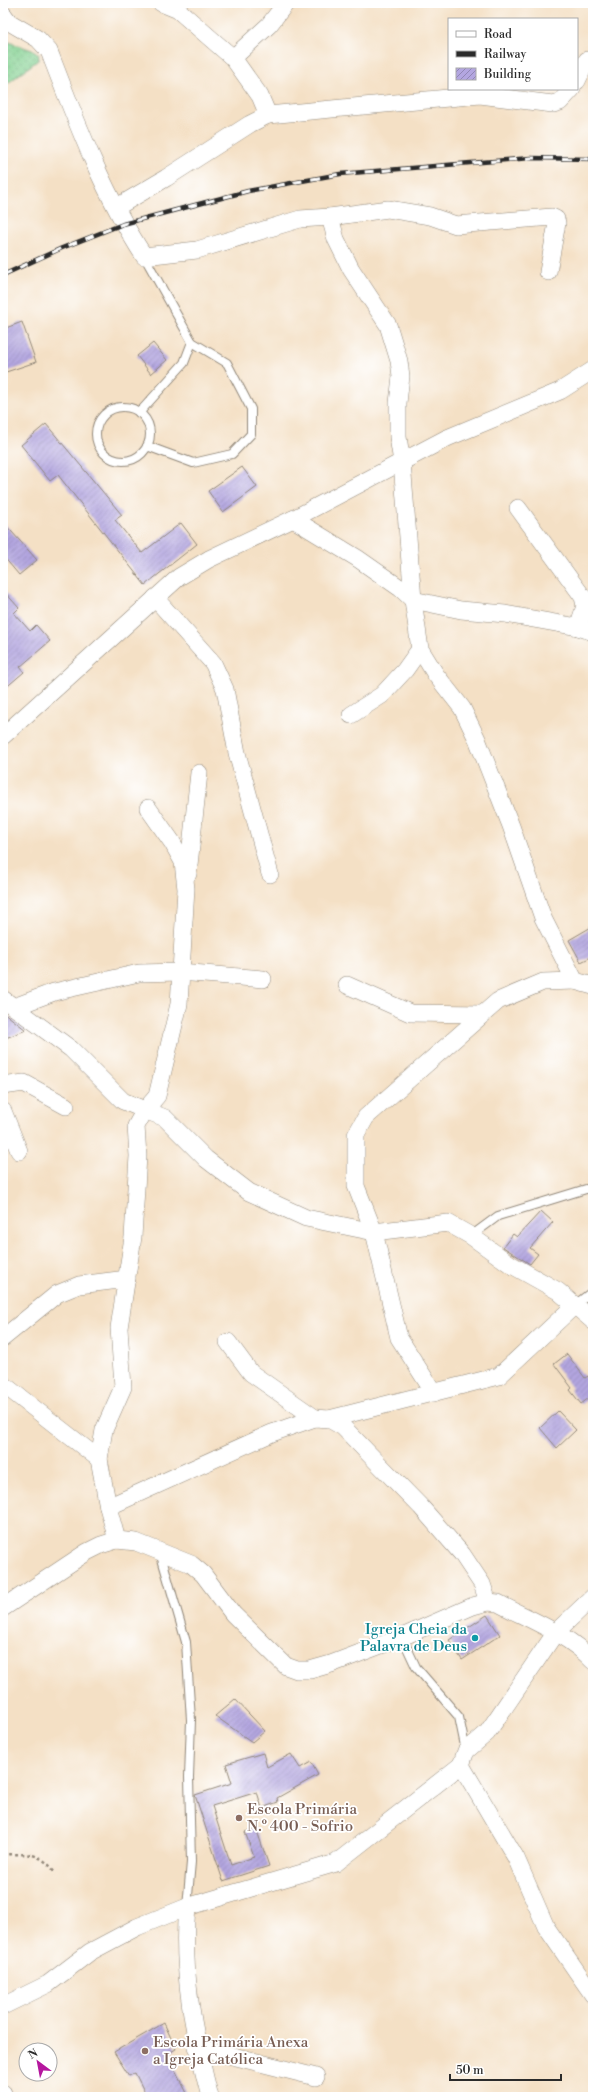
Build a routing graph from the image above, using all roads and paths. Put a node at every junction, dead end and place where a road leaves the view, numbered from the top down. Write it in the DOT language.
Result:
graph roads {
  1 [pos="161,3"];
  2 [pos="286,3"];
  3 [pos="3,14"];
  4 [pos="233,58"];
  5 [pos="587,60"];
  6 [pos="578,79"];
  7 [pos="571,90"];
  8 [pos="268,115"];
  9 [pos="117,207"];
  10 [pos="330,217"];
  11 [pos="144,256"];
  12 [pos="548,272"];
  13 [pos="192,342"];
  14 [pos="593,370"];
  15 [pos="140,413"];
  16 [pos="147,446"];
  17 [pos="402,462"];
  18 [pos="518,508"];
  19 [pos="293,519"];
  20 [pos="155,598"];
  21 [pos="413,600"];
  22 [pos="586,630"];
  23 [pos="420,649"];
  24 [pos="351,715"];
  25 [pos="3,736"];
  26 [pos="199,772"];
  27 [pos="148,808"];
  28 [pos="270,874"];
  29 [pos="186,889"];
  30 [pos="180,972"];
  31 [pos="263,979"];
  32 [pos="575,981"];
  33 [pos="347,985"];
  34 [pos="593,986"];
  35 [pos="9,1003"];
  36 [pos="482,1014"];
  37 [pos="3,1086"];
  38 [pos="66,1106"];
  39 [pos="145,1110"];
  40 [pos="3,1112"];
  41 [pos="19,1151"];
  42 [pos="593,1189"];
  43 [pos="374,1232"];
  44 [pos="471,1236"];
  45 [pos="127,1279"];
  46 [pos="593,1291"];
  47 [pos="575,1305"];
  48 [pos="593,1321"];
  49 [pos="3,1338"];
  50 [pos="228,1342"];
  51 [pos="3,1384"];
  52 [pos="434,1393"];
  53 [pos="322,1418"];
  54 [pos="99,1459"];
  55 [pos="108,1507"];
  56 [pos="117,1540"];
  57 [pos="160,1552"];
  58 [pos="593,1596"];
  59 [pos="488,1602"];
  60 [pos="3,1608"];
  61 [pos="556,1632"];
  62 [pos="402,1637"];
  63 [pos="593,1661"];
  64 [pos="463,1758"];
  65 [pos="3,1854"];
  66 [pos="55,1872"];
  67 [pos="187,1907"];
  68 [pos="593,1995"];
  69 [pos="3,2006"];
  70 [pos="197,2047"];
  71 [pos="316,2077"];
  72 [pos="3,2093"];
  73 [pos="4,2097"];
  74 [pos="210,2097"];
  1 -- 4 [label="street"];
  2 -- 4 [label="street"];
  3 -- 9 [label="street"];
  4 -- 8 [label="street"];
  5 -- 6 [label="street"];
  7 -- 8 [label="street"];
  8 -- 9 [label="street"];
  9 -- 11 [label="street"];
  10 -- 11 [label="street"];
  10 -- 12 [label="street"];
  10 -- 17 [label="street"];
  11 -- 13 [label="lane"];
  13 -- 15 [label="lane"];
  13 -- 16 [label="lane"];
  14 -- 17 [label="street"];
  15 -- 16 [label="lane"];
  15 -- 16 [label="lane"];
  17 -- 19 [label="street"];
  17 -- 21 [label="street"];
  18 -- 22 [label="street"];
  19 -- 20 [label="street"];
  19 -- 21 [label="street"];
  20 -- 25 [label="street"];
  20 -- 28 [label="street"];
  21 -- 22 [label="street"];
  21 -- 23 [label="street"];
  23 -- 24 [label="street"];
  23 -- 32 [label="street"];
  26 -- 29 [label="street"];
  27 -- 29 [label="street"];
  29 -- 30 [label="street"];
  30 -- 31 [label="street"];
  30 -- 35 [label="street"];
  30 -- 39 [label="street"];
  32 -- 34 [label="street"];
  32 -- 36 [label="street"];
  33 -- 36 [label="street"];
  35 -- 39 [label="street"];
  36 -- 43 [label="street"];
  37 -- 38 [label="street"];
  39 -- 43 [label="street"];
  39 -- 45 [label="street"];
  40 -- 41 [label="street"];
  42 -- 44 [label="lane"];
  43 -- 44 [label="street"];
  43 -- 52 [label="street"];
  44 -- 47 [label="street"];
  45 -- 49 [label="street"];
  45 -- 54 [label="street"];
  46 -- 47 [label="lane"];
  47 -- 48 [label="street"];
  47 -- 52 [label="street"];
  50 -- 53 [label="street"];
  51 -- 54 [label="street"];
  52 -- 53 [label="street"];
  53 -- 55 [label="street"];
  53 -- 59 [label="street"];
  54 -- 55 [label="street"];
  55 -- 56 [label="street"];
  56 -- 57 [label="street"];
  56 -- 60 [label="street"];
  57 -- 62 [label="street"];
  57 -- 67 [label="lane"];
  58 -- 61 [label="street"];
  59 -- 61 [label="street"];
  59 -- 62 [label="street"];
  61 -- 63 [label="street"];
  61 -- 64 [label="street"];
  62 -- 64 [label="lane"];
  64 -- 67 [label="street"];
  64 -- 68 [label="street"];
  65 -- 66 [label="path"];
  67 -- 69 [label="street"];
  67 -- 70 [label="street"];
  70 -- 71 [label="street"];
  70 -- 74 [label="street"];
  72 -- 73 [label="street"];
}
